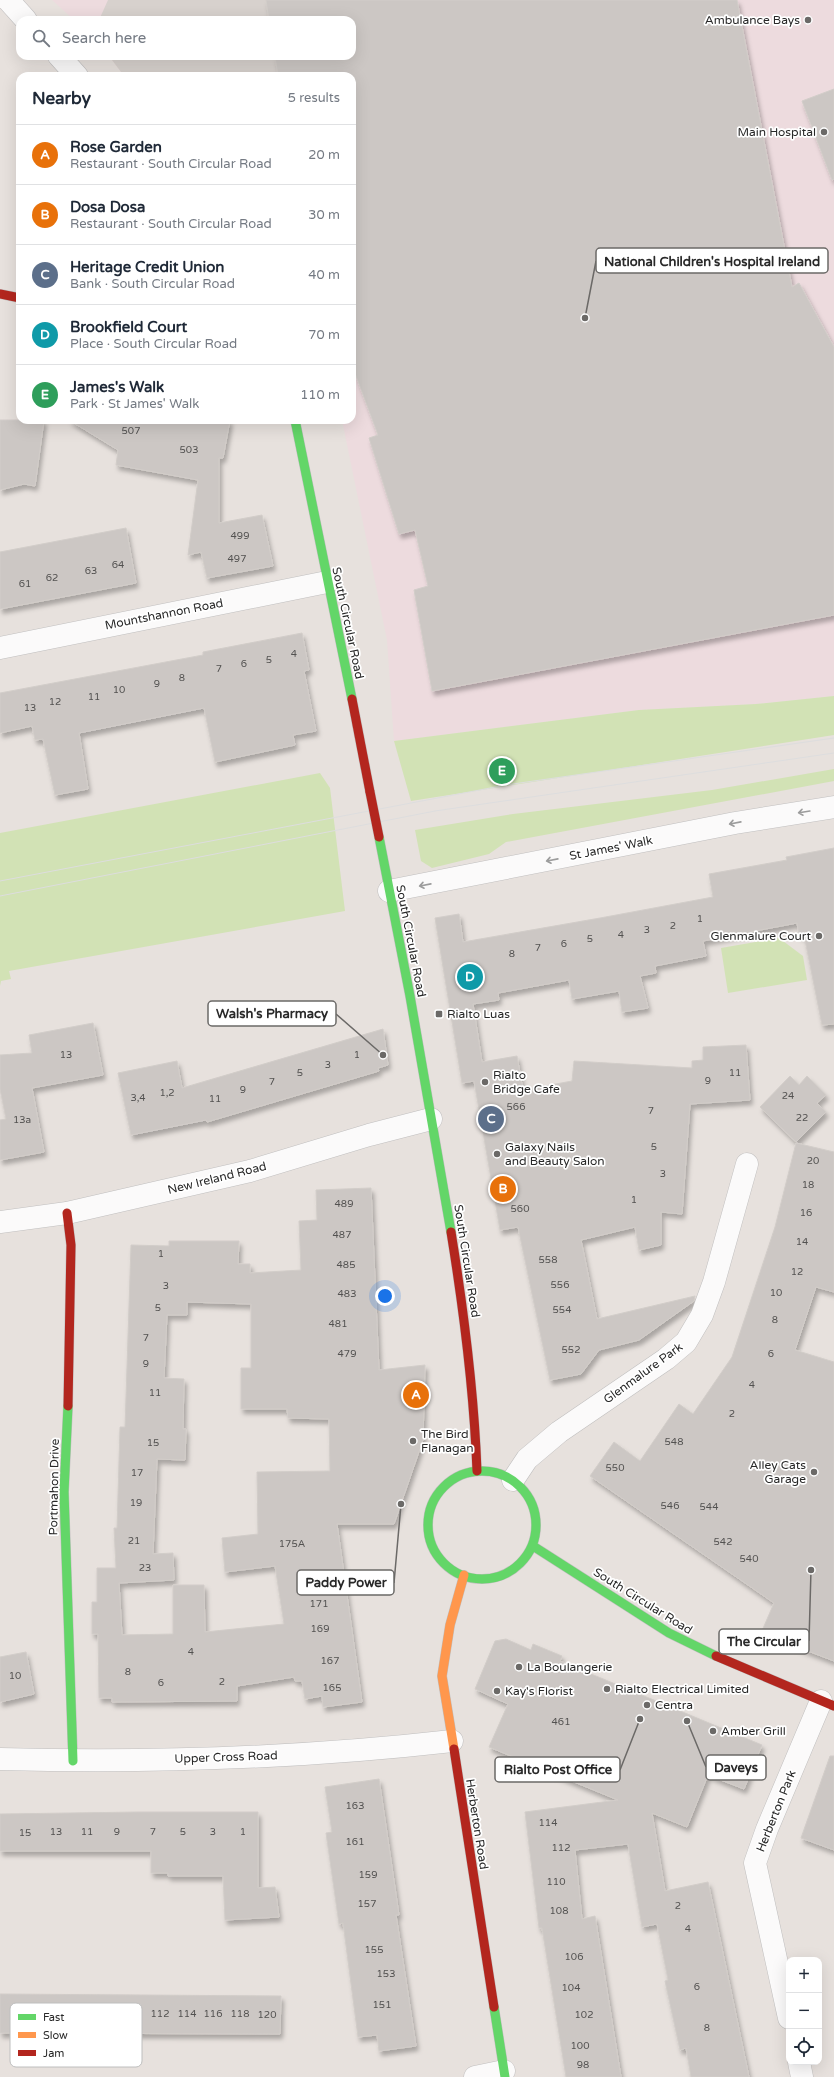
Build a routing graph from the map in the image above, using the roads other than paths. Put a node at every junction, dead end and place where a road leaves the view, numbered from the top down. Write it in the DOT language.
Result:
graph roads {
  1 [pos="8,0"];
  2 [pos="22,16"];
  3 [pos="63,60"];
  4 [pos="73,72"];
  5 [pos="0,294"];
  6 [pos="16,297"];
  7 [pos="296,424"];
  8 [pos="327,582"];
  9 [pos="0,648"];
  10 [pos="834,807"];
  11 [pos="389,891"];
  12 [pos="431,1119"];
  13 [pos="747,1164"];
  14 [pos="67,1213"];
  15 [pos="0,1222"];
  16 [pos="477,1471"];
  17 [pos="513,1480"];
  18 [pos="533,1546"];
  19 [pos="464,1575"];
  20 [pos="827,1704"];
  21 [pos="452,1740"];
  22 [pos="0,1759"];
  23 [pos="73,1761"];
  24 [pos="786,2004"];
  25 [pos="800,2065"];
  26 [pos="505,2074"];
  27 [pos="475,2077"];
  28 [pos="802,2077"];
  1 -- 2 [label="street"];
  3 -- 4 [label="street"];
  5 -- 6 [label="main road"];
  7 -- 8 [label="main road, South Circular Road"];
  8 -- 9 [label="street, Mountshannon Road"];
  8 -- 11 [label="main road, South Circular Road, bridge"];
  10 -- 11 [label="street, St James' Walk, one-way"];
  11 -- 12 [label="main road, South Circular Road"];
  12 -- 14 [label="street, New Ireland Road"];
  12 -- 16 [label="main road, South Circular Road"];
  13 -- 17 [label="street, Glenmalure Park"];
  14 -- 15 [label="street, New Ireland Road"];
  14 -- 23 [label="main road, Portmahon Drive"];
  16 -- 17 [label="main road"];
  16 -- 19 [label="main road"];
  17 -- 18 [label="main road"];
  18 -- 19 [label="main road"];
  18 -- 20 [label="main road, South Circular Road"];
  19 -- 21 [label="main road, Herberton Road"];
  20 -- 24 [label="street, Herberton Park"];
  21 -- 23 [label="street, Upper Cross Road"];
  21 -- 26 [label="main road, Herberton Road"];
  22 -- 23 [label="street, Upper Cross Road"];
  25 -- 28 [label="street"];
  26 -- 27 [label="street"];
}
